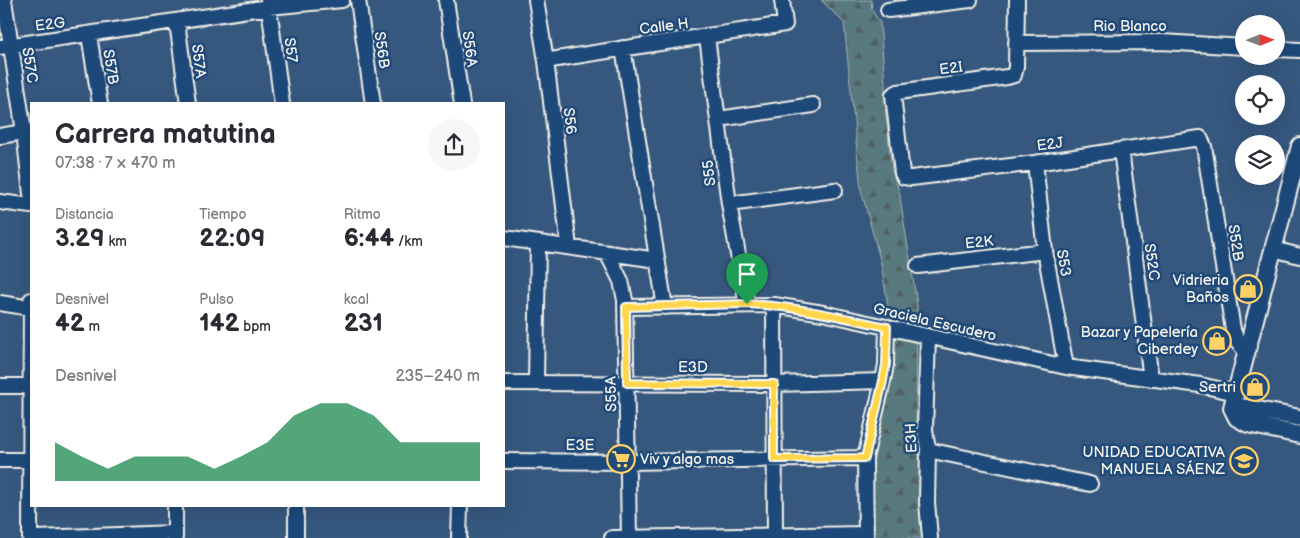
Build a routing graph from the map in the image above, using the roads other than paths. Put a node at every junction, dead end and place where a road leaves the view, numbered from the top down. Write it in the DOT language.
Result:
graph roads {
  1 [pos="4,0"];
  2 [pos="342,0"];
  3 [pos="358,0"];
  4 [pos="446,0"];
  5 [pos="536,0"];
  6 [pos="782,0"];
  7 [pos="970,0"];
  8 [pos="1017,0"];
  9 [pos="269,4"];
  10 [pos="888,10"];
  11 [pos="177,22"];
  12 [pos="89,35"];
  13 [pos="707,37"];
  14 [pos="1016,42"];
  15 [pos="1235,46"];
  16 [pos="5,47"];
  17 [pos="623,48"];
  18 [pos="1285,49"];
  19 [pos="1300,50"];
  20 [pos="546,61"];
  21 [pos="100,102"];
  22 [pos="188,102"];
  23 [pos="282,102"];
  24 [pos="373,102"];
  25 [pos="462,102"];
  26 [pos="813,105"];
  27 [pos="719,119"];
  28 [pos="24,132"];
  29 [pos="0,136"];
  30 [pos="1200,138"];
  31 [pos="1300,146"];
  32 [pos="1121,150"];
  33 [pos="1035,162"];
  34 [pos="904,177"];
  35 [pos="30,185"];
  36 [pos="834,190"];
  37 [pos="0,202"];
  38 [pos="729,204"];
  39 [pos="30,206"];
  40 [pos="505,238"];
  41 [pos="538,243"];
  42 [pos="569,247"];
  43 [pos="1273,249"];
  44 [pos="1045,251"];
  45 [pos="607,252"];
  46 [pos="1300,256"];
  47 [pos="657,260"];
  48 [pos="918,266"];
  49 [pos="4,304"];
  50 [pos="747,304"];
  51 [pos="774,305"];
  52 [pos="626,307"];
  53 [pos="665,307"];
  54 [pos="30,308"];
  55 [pos="887,327"];
  56 [pos="928,337"];
  57 [pos="1246,351"];
  58 [pos="1066,367"];
  59 [pos="1151,379"];
  60 [pos="883,381"];
  61 [pos="505,383"];
  62 [pos="536,383"];
  63 [pos="627,383"];
  64 [pos="774,384"];
  65 [pos="0,386"];
  66 [pos="30,386"];
  67 [pos="1234,400"];
  68 [pos="1300,418"];
  69 [pos="1300,435"];
  70 [pos="928,450"];
  71 [pos="865,458"];
  72 [pos="774,459"];
  73 [pos="0,460"];
  74 [pos="30,460"];
  75 [pos="505,461"];
  76 [pos="629,462"];
  77 [pos="1090,484"];
  78 [pos="30,507"];
  79 [pos="175,507"];
  80 [pos="296,507"];
  81 [pos="460,507"];
  82 [pos="175,536"];
  83 [pos="866,536"];
  84 [pos="775,537"];
  85 [pos="30,538"];
  86 [pos="36,538"];
  87 [pos="296,538"];
  88 [pos="460,538"];
  89 [pos="612,538"];
  90 [pos="629,538"];
  91 [pos="930,538"];
  1 -- 16 [label="street, S57C"];
  2 -- 9 [label="street, E2G"];
  3 -- 24 [label="street, S56B"];
  4 -- 25 [label="street, S56A"];
  5 -- 20 [label="street, S56"];
  6 -- 13 [label="street, Calle H"];
  7 -- 10 [label="street"];
  8 -- 14 [label="street"];
  9 -- 11 [label="street, E2G"];
  9 -- 23 [label="street, S57"];
  11 -- 12 [label="street, E2G"];
  11 -- 22 [label="street, S57A"];
  12 -- 16 [label="street, E2G"];
  12 -- 21 [label="street, S57B"];
  13 -- 17 [label="street, Calle H"];
  13 -- 27 [label="street, S55"];
  14 -- 15 [label="street, Rio Blanco"];
  14 -- 34 [label="street, E2I"];
  16 -- 28 [label="street, S57C"];
  17 -- 20 [label="street, Calle H"];
  17 -- 47 [label="street"];
  18 -- 19 [label="street"];
  20 -- 42 [label="street, S56"];
  26 -- 27 [label="street"];
  27 -- 38 [label="street, S55"];
  28 -- 29 [label="street"];
  28 -- 35 [label="street, S57C"];
  30 -- 32 [label="street, E2J"];
  30 -- 57 [label="street, S52B"];
  31 -- 43 [label="main road"];
  32 -- 33 [label="street, E2J"];
  32 -- 59 [label="street, S52C"];
  33 -- 34 [label="street, E2J"];
  33 -- 44 [label="street, S53"];
  36 -- 38 [label="street"];
  37 -- 39 [label="street"];
  38 -- 50 [label="street, S55"];
  40 -- 41 [label="street"];
  41 -- 42 [label="street"];
  41 -- 62 [label="street"];
  42 -- 45 [label="street"];
  43 -- 46 [label="street"];
  43 -- 57 [label="main road"];
  44 -- 48 [label="street, E2K"];
  44 -- 58 [label="street, S53"];
  45 -- 47 [label="street"];
  45 -- 52 [label="street, S55A"];
  47 -- 53 [label="street"];
  49 -- 54 [label="street"];
  50 -- 51 [label="street, Graciela Escudero"];
  50 -- 53 [label="street, Graciela Escudero"];
  51 -- 55 [label="street, Graciela Escudero"];
  51 -- 64 [label="street"];
  52 -- 53 [label="street, Graciela Escudero"];
  52 -- 63 [label="street, S55A"];
  55 -- 56 [label="street, Graciela Escudero"];
  55 -- 60 [label="street"];
  56 -- 58 [label="street, Graciela Escudero"];
  56 -- 70 [label="street, E3H"];
  57 -- 67 [label="main road"];
  58 -- 59 [label="street, Graciela Escudero"];
  59 -- 67 [label="street, Graciela Escudero"];
  60 -- 64 [label="street, E3D"];
  60 -- 71 [label="street"];
  61 -- 62 [label="street, E3D"];
  62 -- 63 [label="street, E3D"];
  63 -- 64 [label="street, E3D"];
  63 -- 76 [label="street, S55A"];
  64 -- 72 [label="street"];
  65 -- 66 [label="street"];
  67 -- 68 [label="main road"];
  67 -- 69 [label="main road"];
  70 -- 77 [label="street"];
  70 -- 91 [label="street, E3H"];
  71 -- 72 [label="street, E3E"];
  71 -- 83 [label="street"];
  72 -- 76 [label="street, E3E"];
  72 -- 84 [label="street"];
  73 -- 74 [label="street"];
  75 -- 76 [label="street, E3E"];
  76 -- 90 [label="street, S55A"];
  78 -- 85 [label="street"];
  79 -- 82 [label="street"];
  80 -- 87 [label="street"];
  81 -- 88 [label="street"];
  82 -- 86 [label="street"];
  83 -- 84 [label="street"];
  84 -- 90 [label="street"];
  89 -- 90 [label="street"];
}
